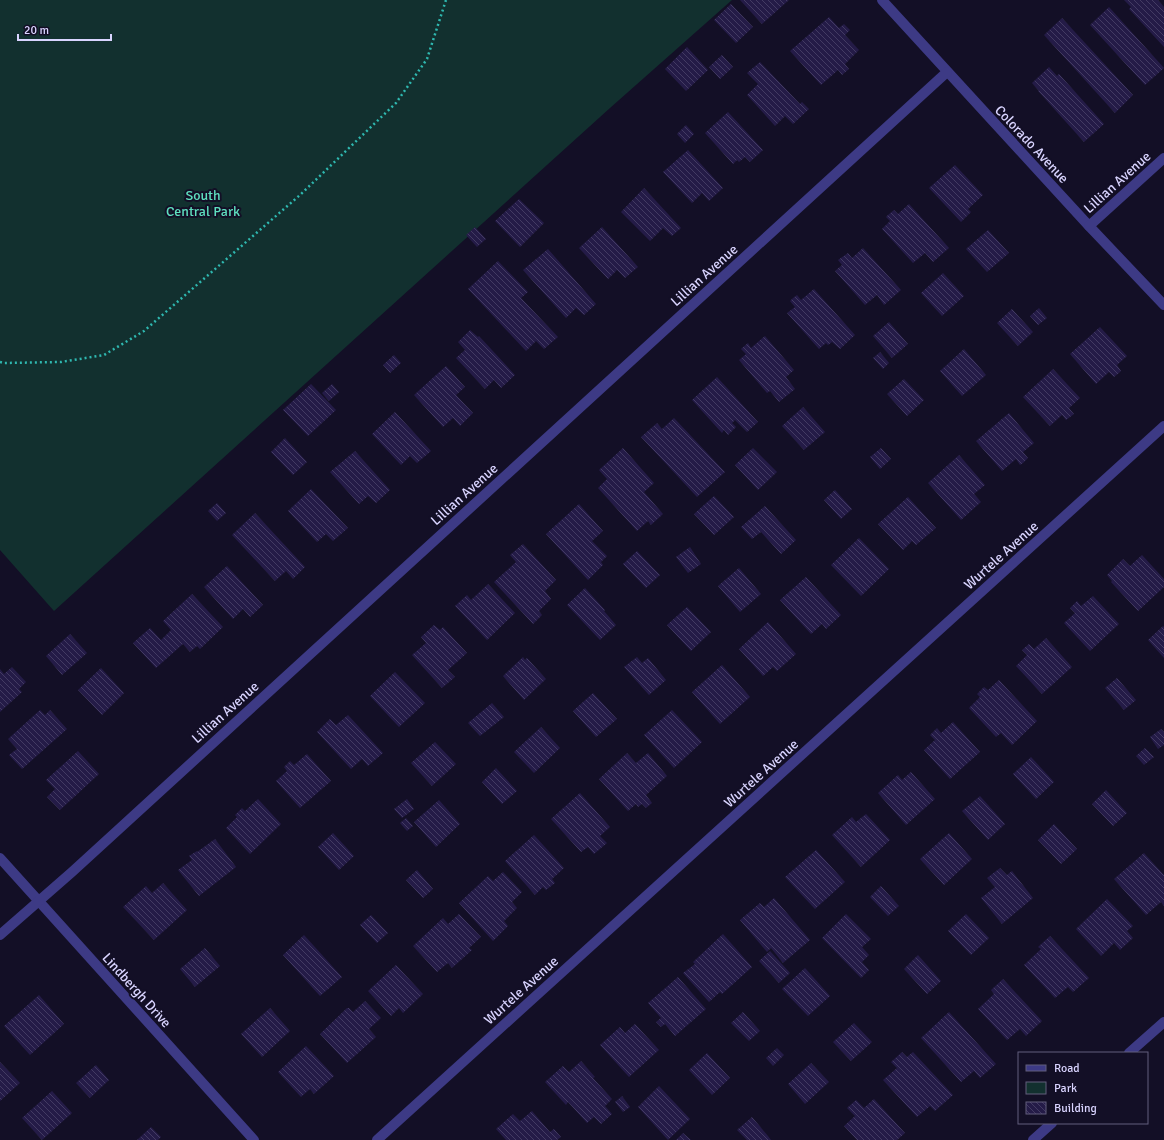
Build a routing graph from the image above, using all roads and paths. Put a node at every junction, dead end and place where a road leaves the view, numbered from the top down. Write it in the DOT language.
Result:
graph roads {
  1 [pos="446,0"];
  2 [pos="882,0"];
  3 [pos="947,72"];
  4 [pos="1164,158"];
  5 [pos="1089,226"];
  6 [pos="1164,305"];
  7 [pos="0,362"];
  8 [pos="1164,426"];
  9 [pos="0,858"];
  10 [pos="38,901"];
  11 [pos="0,935"];
  12 [pos="1164,1022"];
  13 [pos="1130,1052"];
  14 [pos="1051,1124"];
  15 [pos="254,1140"];
  16 [pos="377,1140"];
  17 [pos="1033,1140"];
  1 -- 7 [label="path"];
  2 -- 3 [label="street, Colorado Avenue"];
  3 -- 5 [label="street, Colorado Avenue"];
  3 -- 10 [label="street, Lillian Avenue"];
  4 -- 5 [label="street, Lillian Avenue"];
  5 -- 6 [label="street, Colorado Avenue"];
  8 -- 16 [label="street, Wurtele Avenue"];
  9 -- 10 [label="street, Lindbergh Drive"];
  10 -- 11 [label="street, Lillian Avenue"];
  10 -- 15 [label="street, Lindbergh Drive"];
  12 -- 13 [label="street"];
  14 -- 17 [label="street"];
}
